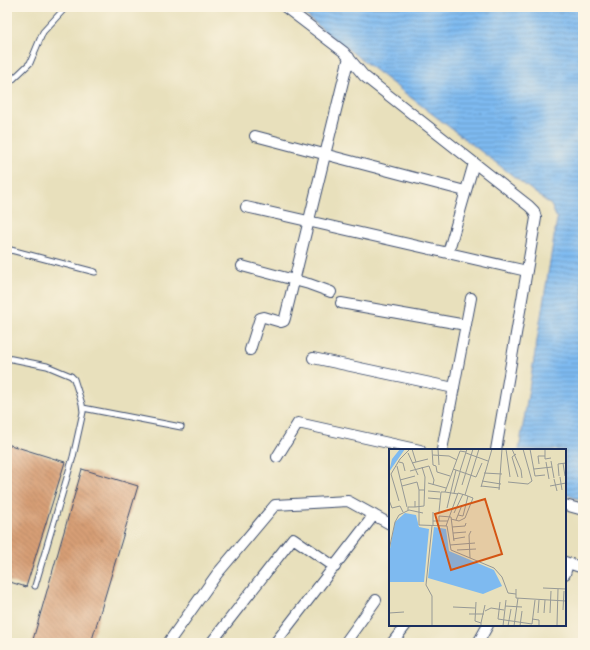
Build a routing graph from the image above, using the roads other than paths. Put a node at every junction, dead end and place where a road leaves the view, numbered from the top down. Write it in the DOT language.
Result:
graph roads {
  1 [pos="66,7"];
  2 [pos="285,7"];
  3 [pos="349,57"];
  4 [pos="7,85"];
  5 [pos="255,136"];
  6 [pos="325,155"];
  7 [pos="474,162"];
  8 [pos="465,191"];
  9 [pos="246,207"];
  10 [pos="309,221"];
  11 [pos="7,249"];
  12 [pos="448,253"];
  13 [pos="242,266"];
  14 [pos="527,271"];
  15 [pos="95,272"];
  16 [pos="294,280"];
  17 [pos="331,292"];
  18 [pos="471,298"];
  19 [pos="341,304"];
  20 [pos="466,325"];
  21 [pos="250,350"];
  22 [pos="7,358"];
  23 [pos="313,358"];
  24 [pos="454,388"];
  25 [pos="83,408"];
  26 [pos="181,427"];
  27 [pos="415,449"];
  28 [pos="442,449"];
  29 [pos="496,449"];
  30 [pos="278,457"];
  31 [pos="566,505"];
  32 [pos="583,510"];
  33 [pos="374,515"];
  34 [pos="389,523"];
  35 [pos="567,563"];
  36 [pos="335,566"];
  37 [pos="583,568"];
  38 [pos="35,586"];
  39 [pos="376,600"];
  40 [pos="405,626"];
  41 [pos="487,626"];
  42 [pos="479,641"];
  43 [pos="168,643"];
  44 [pos="211,643"];
  45 [pos="275,643"];
  46 [pos="345,643"];
  47 [pos="392,643"];
  48 [pos="490,643"];
  1 -- 4 [label="lane"];
  2 -- 3 [label="street"];
  3 -- 6 [label="street"];
  3 -- 7 [label="street"];
  5 -- 6 [label="street"];
  6 -- 8 [label="street"];
  6 -- 10 [label="street"];
  7 -- 8 [label="street"];
  7 -- 14 [label="street"];
  8 -- 12 [label="street"];
  9 -- 10 [label="street"];
  10 -- 12 [label="street"];
  10 -- 16 [label="street"];
  11 -- 15 [label="lane"];
  12 -- 14 [label="street"];
  13 -- 16 [label="street"];
  14 -- 29 [label="street"];
  16 -- 17 [label="street"];
  16 -- 21 [label="street"];
  18 -- 20 [label="street"];
  19 -- 20 [label="street"];
  20 -- 24 [label="street"];
  22 -- 25 [label="lane"];
  23 -- 24 [label="street"];
  24 -- 28 [label="street"];
  25 -- 26 [label="lane"];
  25 -- 38 [label="lane"];
  27 -- 30 [label="street"];
  31 -- 32 [label="street"];
  33 -- 34 [label="street"];
  33 -- 36 [label="street"];
  33 -- 43 [label="street"];
  35 -- 37 [label="street"];
  36 -- 44 [label="street"];
  36 -- 45 [label="street"];
  39 -- 46 [label="street"];
  40 -- 47 [label="street"];
  41 -- 42 [label="street"];
  42 -- 48 [label="street"];
}
